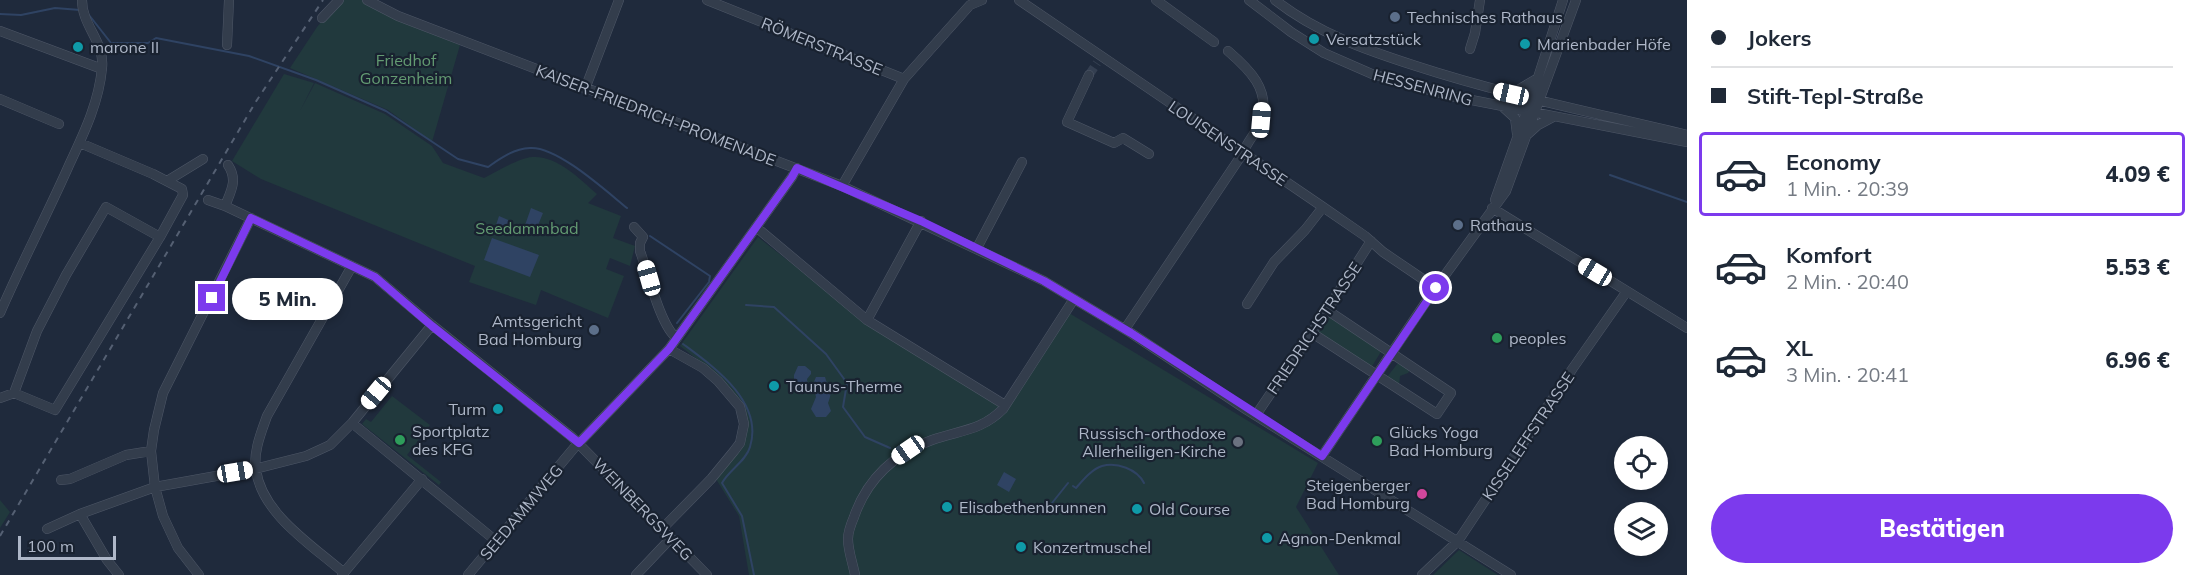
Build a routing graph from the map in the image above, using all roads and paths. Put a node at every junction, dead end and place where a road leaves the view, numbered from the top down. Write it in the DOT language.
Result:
graph roads {
  1 [pos="229,0"];
  2 [pos="339,0"];
  3 [pos="367,0"];
  4 [pos="619,0"];
  5 [pos="707,0"];
  6 [pos="982,0"];
  7 [pos="1019,0"];
  8 [pos="1156,0"];
  9 [pos="1249,0"];
  10 [pos="1480,0"];
  11 [pos="1563,0"];
  12 [pos="1576,0"];
  13 [pos="82,1"];
  14 [pos="971,3"];
  15 [pos="1279,3"];
  16 [pos="322,18"];
  17 [pos="1275,20"];
  18 [pos="0,31"];
  19 [pos="1214,42"];
  20 [pos="227,45"];
  21 [pos="1470,49"];
  22 [pos="1228,51"];
  23 [pos="102,69"];
  24 [pos="1089,75"];
  25 [pos="904,79"];
  26 [pos="1542,79"];
  27 [pos="585,89"];
  28 [pos="1511,94"];
  29 [pos="0,99"];
  30 [pos="1535,100"];
  31 [pos="1556,104"];
  32 [pos="1502,106"];
  33 [pos="1530,112"];
  34 [pos="1553,117"];
  35 [pos="59,124"];
  36 [pos="1687,135"];
  37 [pos="1521,138"];
  38 [pos="1687,142"];
  39 [pos="80,143"];
  40 [pos="1243,153"];
  41 [pos="1149,154"];
  42 [pos="203,159"];
  43 [pos="1022,162"];
  44 [pos="228,165"];
  45 [pos="797,168"];
  46 [pos="167,181"];
  47 [pos="842,186"];
  48 [pos="208,200"];
  49 [pos="225,206"];
  50 [pos="1323,207"];
  51 [pos="1492,208"];
  52 [pos="251,218"];
  53 [pos="921,221"];
  54 [pos="634,227"];
  55 [pos="756,227"];
  56 [pos="160,237"];
  57 [pos="1371,242"];
  58 [pos="977,248"];
  59 [pos="352,266"];
  60 [pos="1436,288"];
  61 [pos="1627,291"];
  62 [pos="1074,299"];
  63 [pos="1247,304"];
  64 [pos="1327,310"];
  65 [pos="0,313"];
  66 [pos="867,320"];
  67 [pos="432,326"];
  68 [pos="1687,327"];
  69 [pos="1125,329"];
  70 [pos="1312,333"];
  71 [pos="677,338"];
  72 [pos="669,349"];
  73 [pos="1392,353"];
  74 [pos="1377,376"];
  75 [pos="14,393"];
  76 [pos="0,398"];
  77 [pos="1005,405"];
  78 [pos="1256,415"];
  79 [pos="352,423"];
  80 [pos="579,443"];
  81 [pos="151,451"];
  82 [pos="1322,456"];
  83 [pos="255,469"];
  84 [pos="422,479"];
  85 [pos="61,480"];
  86 [pos="154,487"];
  87 [pos="80,514"];
  88 [pos="47,529"];
  89 [pos="662,529"];
  90 [pos="671,538"];
  91 [pos="496,541"];
  92 [pos="1458,541"];
  93 [pos="343,574"];
  94 [pos="119,575"];
  95 [pos="199,575"];
  96 [pos="468,575"];
  97 [pos="636,575"];
  98 [pos="707,575"];
  99 [pos="855,575"];
  100 [pos="1422,575"];
  101 [pos="1511,575"];
  1 -- 20 [label="street"];
  2 -- 16 [label="street"];
  3 -- 27 [label="street, KAISER-FRIEDRICH-PROMENADE"];
  4 -- 27 [label="street"];
  5 -- 25 [label="street, RÖMERSTRASSE"];
  6 -- 14 [label="street"];
  7 -- 40 [label="street, LOUISENSTRASSE"];
  8 -- 19 [label="street"];
  9 -- 17 [label="street, HESSENRING"];
  10 -- 21 [label="street"];
  11 -- 26 [label="street"];
  12 -- 26 [label="street"];
  13 -- 23 [label="street"];
  14 -- 25 [label="street"];
  15 -- 17 [label="street"];
  15 -- 28 [label="street, HESSENRING"];
  17 -- 32 [label="street, HESSENRING"];
  18 -- 23 [label="street"];
  22 -- 40 [label="street"];
  23 -- 39 [label="street"];
  24 -- 41 [label="street"];
  25 -- 47 [label="street"];
  26 -- 28 [label="street"];
  26 -- 30 [label="street"];
  26 -- 31 [label="street"];
  27 -- 45 [label="street, KAISER-FRIEDRICH-PROMENADE"];
  28 -- 30 [label="street, HESSENRING"];
  29 -- 35 [label="street"];
  30 -- 31 [label="street, HESSENRING"];
  30 -- 33 [label="street"];
  31 -- 36 [label="street, HESSENRING"];
  32 -- 33 [label="street, HESSENRING"];
  32 -- 37 [label="street"];
  33 -- 34 [label="street, HESSENRING"];
  33 -- 37 [label="street"];
  34 -- 37 [label="street"];
  34 -- 38 [label="street, HESSENRING"];
  37 -- 51 [label="street"];
  39 -- 46 [label="street"];
  39 -- 65 [label="street"];
  40 -- 50 [label="street, LOUISENSTRASSE"];
  40 -- 69 [label="street"];
  42 -- 46 [label="street"];
  43 -- 58 [label="street"];
  44 -- 49 [label="street"];
  45 -- 47 [label="street, KAISER-FRIEDRICH-PROMENADE"];
  45 -- 55 [label="street, SEEDAMMWEG"];
  46 -- 56 [label="street"];
  47 -- 53 [label="street, KAISER-FRIEDRICH-PROMENADE"];
  48 -- 49 [label="street, WEINBERGSWEG"];
  49 -- 52 [label="street, WEINBERGSWEG"];
  50 -- 57 [label="street, LOUISENSTRASSE"];
  50 -- 63 [label="street"];
  51 -- 60 [label="street"];
  51 -- 61 [label="street"];
  52 -- 59 [label="street, WEINBERGSWEG"];
  52 -- 81 [label="street"];
  53 -- 58 [label="street, KAISER-FRIEDRICH-PROMENADE"];
  53 -- 66 [label="street"];
  54 -- 71 [label="street"];
  55 -- 66 [label="street"];
  55 -- 71 [label="street, SEEDAMMWEG"];
  56 -- 75 [label="street"];
  56 -- 75 [label="street"];
  57 -- 60 [label="street, LOUISENSTRASSE"];
  57 -- 64 [label="street, FRIEDRICHSTRASSE"];
  58 -- 62 [label="street, KAISER-FRIEDRICH-PROMENADE"];
  59 -- 67 [label="street, WEINBERGSWEG"];
  59 -- 83 [label="street"];
  60 -- 73 [label="street"];
  61 -- 68 [label="street"];
  61 -- 92 [label="street, KISSELEFFSTRASSE"];
  62 -- 69 [label="street, KAISER-FRIEDRICH-PROMENADE"];
  62 -- 77 [label="street"];
  64 -- 70 [label="street, FRIEDRICHSTRASSE"];
  64 -- 73 [label="street"];
  66 -- 77 [label="street"];
  67 -- 79 [label="street"];
  67 -- 80 [label="street, WEINBERGSWEG"];
  69 -- 78 [label="street, KAISER-FRIEDRICH-PROMENADE"];
  70 -- 74 [label="street"];
  70 -- 78 [label="street, FRIEDRICHSTRASSE"];
  71 -- 72 [label="street, SEEDAMMWEG"];
  72 -- 80 [label="street, SEEDAMMWEG"];
  72 -- 89 [label="street"];
  73 -- 74 [label="street"];
  73 -- 74 [label="street"];
  74 -- 82 [label="street"];
  75 -- 76 [label="street"];
  77 -- 99 [label="street"];
  78 -- 82 [label="street, KAISER-FRIEDRICH-PROMENADE"];
  79 -- 83 [label="street"];
  79 -- 84 [label="street"];
  80 -- 89 [label="street, WEINBERGSWEG"];
  80 -- 91 [label="street, SEEDAMMWEG"];
  81 -- 85 [label="street"];
  81 -- 86 [label="street"];
  82 -- 92 [label="street, KAISER-FRIEDRICH-PROMENADE"];
  83 -- 86 [label="street"];
  83 -- 93 [label="street"];
  84 -- 91 [label="street"];
  84 -- 93 [label="street"];
  86 -- 87 [label="street"];
  86 -- 95 [label="street"];
  87 -- 88 [label="street"];
  87 -- 94 [label="street"];
  89 -- 90 [label="street, WEINBERGSWEG"];
  90 -- 97 [label="street"];
  90 -- 98 [label="street, WEINBERGSWEG"];
  91 -- 96 [label="street, SEEDAMMWEG"];
  92 -- 100 [label="street, KISSELEFFSTRASSE"];
  92 -- 101 [label="street, KAISER-FRIEDRICH-PROMENADE"];
}
